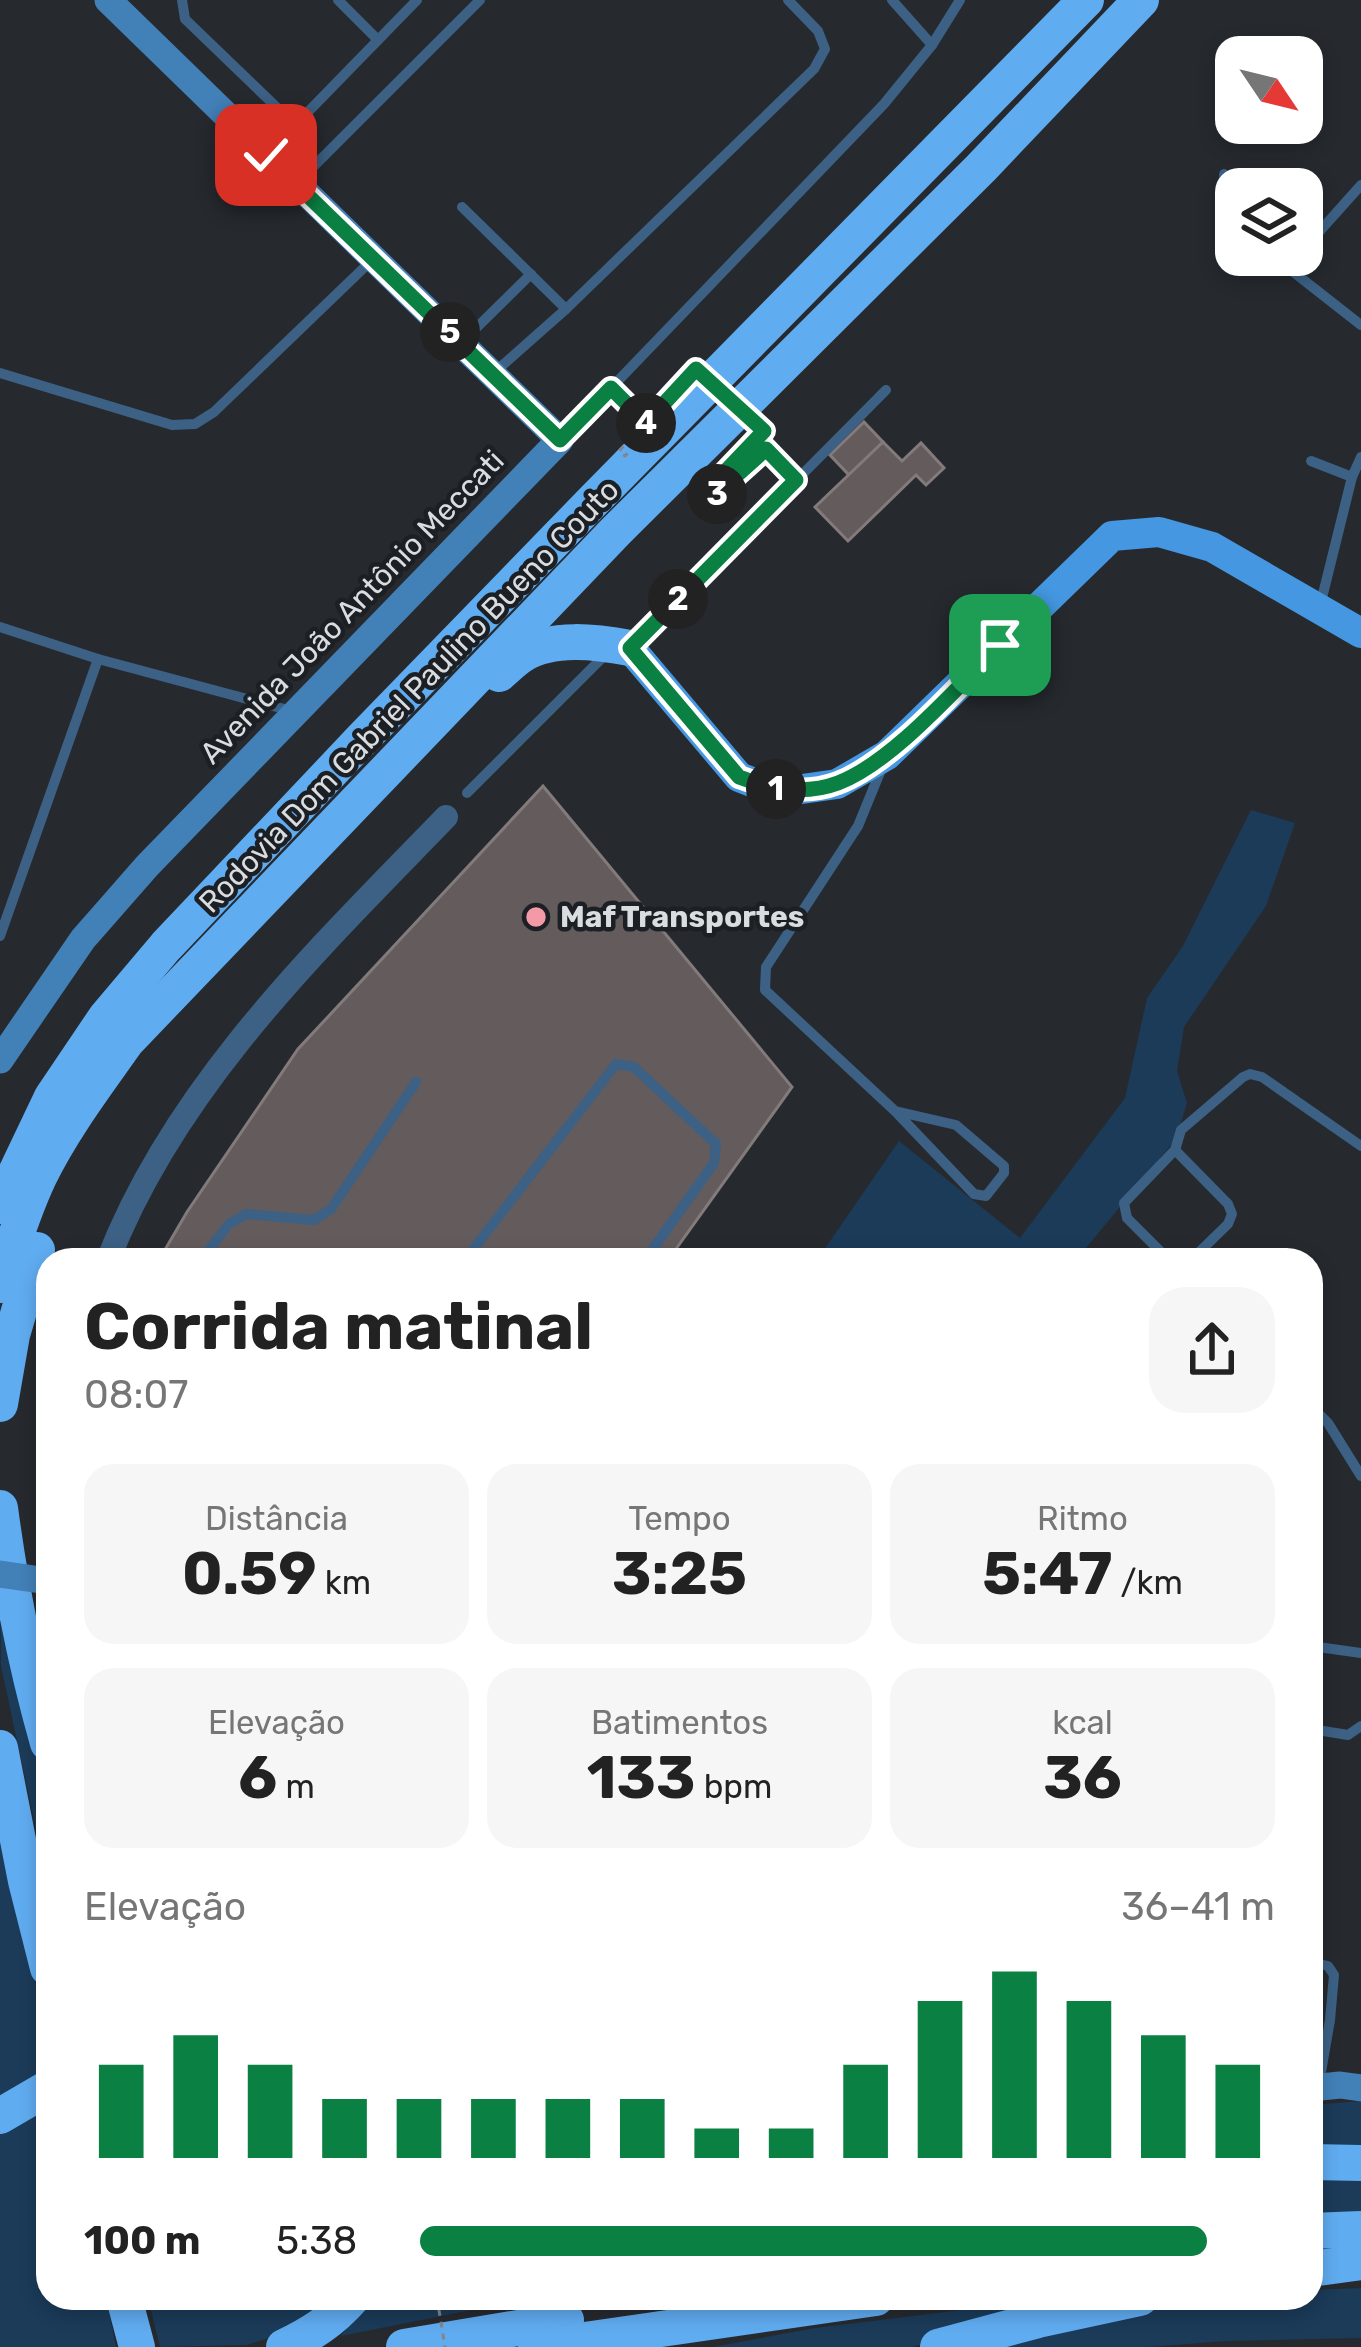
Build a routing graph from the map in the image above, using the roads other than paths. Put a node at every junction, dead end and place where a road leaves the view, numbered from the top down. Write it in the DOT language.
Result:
graph roads {
  1 [pos="108,0"];
  2 [pos="182,0"];
  3 [pos="338,0"];
  4 [pos="417,0"];
  5 [pos="480,0"];
  6 [pos="788,0"];
  7 [pos="892,0"];
  8 [pos="960,0"];
  9 [pos="1086,0"];
  10 [pos="1141,0"];
  11 [pos="1172,0"];
  12 [pos="378,40"];
  13 [pos="932,45"];
  14 [pos="295,125"];
  15 [pos="266,155"];
  16 [pos="981,168"];
  17 [pos="296,184"];
  18 [pos="1361,184"];
  19 [pos="462,207"];
  20 [pos="1323,227"];
  21 [pos="374,259"];
  22 [pos="531,274"];
  23 [pos="1298,276"];
  24 [pos="566,309"];
  25 [pos="1361,325"];
  26 [pos="461,343"];
  27 [pos="0,373"];
  28 [pos="493,374"];
  29 [pos="886,390"];
  30 [pos="560,440"];
  31 [pos="1361,457"];
  32 [pos="1311,461"];
  33 [pos="1352,477"];
  34 [pos="1319,610"];
  35 [pos="0,627"];
  36 [pos="1361,633"];
  37 [pos="622,647"];
  38 [pos="98,659"];
  39 [pos="295,712"];
  40 [pos="887,755"];
  41 [pos="381,773"];
  42 [pos="467,793"];
  43 [pos="446,817"];
  44 [pos="0,936"];
  45 [pos="189,979"];
  46 [pos="0,1060"];
  47 [pos="416,1082"];
  48 [pos="895,1111"];
  49 [pos="1361,1146"];
  50 [pos="1175,1150"];
  51 [pos="0,1206"];
  52 [pos="37,1248"];
  53 [pos="112,1248"];
  54 [pos="211,1248"];
  55 [pos="474,1248"];
  56 [pos="654,1248"];
  57 [pos="1157,1248"];
  58 [pos="1203,1248"];
  59 [pos="36,1251"];
  60 [pos="0,1285"];
  61 [pos="0,1404"];
  62 [pos="1323,1418"];
  63 [pos="1361,1476"];
  64 [pos="0,1508"];
  65 [pos="0,1574"];
  66 [pos="36,1579"];
  67 [pos="1323,1648"];
  68 [pos="1361,1654"];
  69 [pos="36,1701"];
  70 [pos="1361,1726"];
  71 [pos="1323,1731"];
  72 [pos="0,1748"];
  73 [pos="36,1921"];
  74 [pos="1323,1965"];
  75 [pos="1338,2085"];
  76 [pos="36,2095"];
  77 [pos="0,2116"];
  78 [pos="1323,2162"];
  79 [pos="1361,2163"];
  80 [pos="1361,2229"];
  81 [pos="1323,2231"];
  82 [pos="1361,2261"];
  83 [pos="1323,2265"];
  84 [pos="340,2310"];
  85 [pos="632,2310"];
  86 [pos="793,2310"];
  87 [pos="1085,2310"];
  88 [pos="284,2347"];
  89 [pos="404,2347"];
  90 [pos="536,2347"];
  91 [pos="938,2347"];
  1 -- 15 [label="main road"];
  2 -- 14 [label="lane"];
  3 -- 12 [label="lane"];
  4 -- 12 [label="lane"];
  5 -- 17 [label="lane"];
  6 -- 24 [label="lane"];
  7 -- 13 [label="lane"];
  8 -- 13 [label="lane, Avenida João Antônio Meccati"];
  9 -- 51 [label="highway, Rodovia Dom Gabriel Paulino Bueno Couto"];
  10 -- 16 [label="highway, Rodovia Dom Gabriel Paulino Bueno Couto"];
  11 -- 16 [label="highway"];
  12 -- 14 [label="lane"];
  13 -- 30 [label="lane, Avenida João Antônio Meccati"];
  14 -- 15 [label="lane"];
  15 -- 17 [label="main road"];
  16 -- 41 [label="highway, Rodovia Dom Gabriel Paulino Bueno Couto"];
  17 -- 21 [label="main road"];
  18 -- 20 [label="lane"];
  19 -- 22 [label="lane"];
  21 -- 26 [label="main road"];
  21 -- 27 [label="lane"];
  22 -- 24 [label="lane"];
  22 -- 26 [label="lane"];
  23 -- 25 [label="lane"];
  24 -- 28 [label="lane"];
  26 -- 28 [label="main road"];
  28 -- 30 [label="main road"];
  29 -- 37 [label="lane"];
  30 -- 39 [label="main road, Avenida João Antônio Meccati"];
  31 -- 33 [label="lane"];
  32 -- 33 [label="lane"];
  33 -- 34 [label="lane"];
  34 -- 36 [label="main road"];
  34 -- 40 [label="main road"];
  35 -- 38 [label="lane"];
  37 -- 40 [label="main road"];
  37 -- 41 [label="highway"];
  37 -- 42 [label="lane"];
  38 -- 39 [label="lane"];
  38 -- 44 [label="lane"];
  39 -- 46 [label="main road, Avenida João Antônio Meccati"];
  40 -- 48 [label="lane"];
  41 -- 45 [label="highway, Rodovia Dom Gabriel Paulino Bueno Couto"];
  43 -- 53 [label="street"];
  45 -- 52 [label="highway"];
  45 -- 60 [label="highway, Rodovia Dom Gabriel Paulino Bueno Couto"];
  47 -- 54 [label="lane"];
  48 -- 48 [label="lane"];
  49 -- 50 [label="lane"];
  50 -- 57 [label="lane"];
  50 -- 58 [label="lane"];
  55 -- 56 [label="lane"];
  59 -- 61 [label="highway"];
  62 -- 63 [label="lane"];
  64 -- 69 [label="highway"];
  65 -- 66 [label="main road, bridge"];
  67 -- 68 [label="lane"];
  70 -- 71 [label="lane"];
  72 -- 73 [label="highway"];
  74 -- 75 [label="lane"];
  76 -- 77 [label="highway"];
  78 -- 79 [label="highway"];
  80 -- 81 [label="highway"];
  82 -- 83 [label="highway"];
  84 -- 88 [label="highway"];
  85 -- 89 [label="highway"];
  86 -- 90 [label="highway"];
  87 -- 91 [label="highway"];
}
